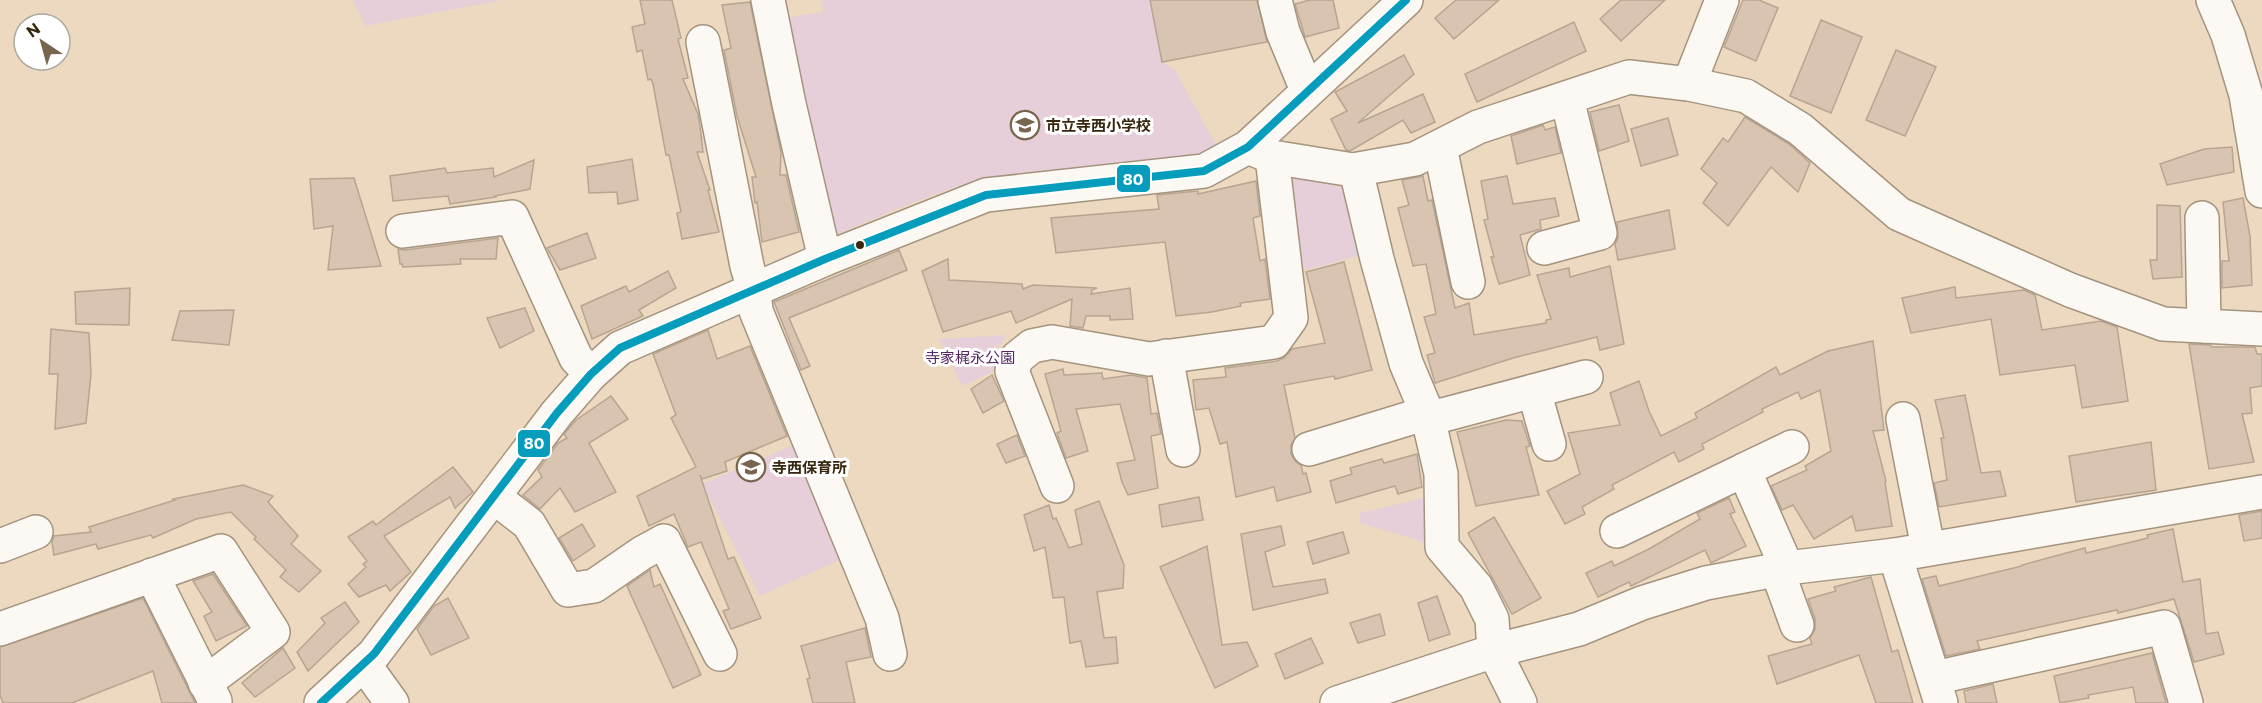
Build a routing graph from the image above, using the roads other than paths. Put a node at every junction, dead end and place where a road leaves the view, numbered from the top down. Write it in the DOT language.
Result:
graph roads {
  1 [pos="768,0"];
  2 [pos="1275,0"];
  3 [pos="1406,0"];
  4 [pos="1722,0"];
  5 [pos="2213,0"];
  6 [pos="703,42"];
  7 [pos="1689,84"];
  8 [pos="1306,90"];
  9 [pos="1567,99"];
  10 [pos="1440,147"];
  11 [pos="1260,152"];
  12 [pos="1356,170"];
  13 [pos="2262,191"];
  14 [pos="2202,218"];
  15 [pos="403,231"];
  16 [pos="1544,248"];
  17 [pos="825,259"];
  18 [pos="1468,282"];
  19 [pos="754,290"];
  20 [pos="2204,326"];
  21 [pos="2262,329"];
  22 [pos="1166,356"];
  23 [pos="591,374"];
  24 [pos="1586,377"];
  25 [pos="1534,391"];
  26 [pos="1427,416"];
  27 [pos="1904,419"];
  28 [pos="1549,444"];
  29 [pos="1792,447"];
  30 [pos="1309,449"];
  31 [pos="1183,450"];
  32 [pos="1744,470"];
  33 [pos="1056,486"];
  34 [pos="2262,492"];
  35 [pos="494,497"];
  36 [pos="1617,531"];
  37 [pos="36,532"];
  38 [pos="0,546"];
  39 [pos="1928,548"];
  40 [pos="1895,555"];
  41 [pos="1782,569"];
  42 [pos="152,575"];
  43 [pos="1797,625"];
  44 [pos="0,629"];
  45 [pos="1494,651"];
  46 [pos="720,654"];
  47 [pos="890,654"];
  48 [pos="359,681"];
  49 [pos="1937,691"];
  50 [pos="211,693"];
  51 [pos="321,703"];
  52 [pos="392,703"];
  53 [pos="1337,703"];
  54 [pos="1520,703"];
  55 [pos="2186,703"];
  1 -- 17 [label="street"];
  2 -- 8 [label="street"];
  3 -- 8 [label="street"];
  4 -- 7 [label="street"];
  5 -- 13 [label="street"];
  6 -- 19 [label="street"];
  7 -- 9 [label="street"];
  7 -- 20 [label="street"];
  8 -- 11 [label="street"];
  9 -- 10 [label="street"];
  9 -- 16 [label="street"];
  10 -- 12 [label="street"];
  10 -- 18 [label="street"];
  11 -- 12 [label="street"];
  11 -- 17 [label="street"];
  11 -- 22 [label="street"];
  12 -- 26 [label="street"];
  14 -- 20 [label="street"];
  15 -- 23 [label="street"];
  17 -- 19 [label="street"];
  19 -- 23 [label="street"];
  19 -- 47 [label="street"];
  20 -- 21 [label="street"];
  22 -- 31 [label="street"];
  22 -- 33 [label="street"];
  23 -- 35 [label="street"];
  24 -- 25 [label="street"];
  25 -- 26 [label="street"];
  25 -- 28 [label="street"];
  26 -- 30 [label="street"];
  26 -- 45 [label="street"];
  27 -- 39 [label="street"];
  29 -- 32 [label="street"];
  32 -- 36 [label="street"];
  32 -- 41 [label="street"];
  34 -- 39 [label="street"];
  35 -- 46 [label="street"];
  35 -- 48 [label="street"];
  37 -- 38 [label="street"];
  39 -- 40 [label="street"];
  40 -- 41 [label="street"];
  40 -- 49 [label="street"];
  41 -- 43 [label="street"];
  41 -- 45 [label="street"];
  42 -- 44 [label="street"];
  42 -- 50 [label="street"];
  42 -- 50 [label="street"];
  45 -- 53 [label="street"];
  45 -- 54 [label="street"];
  48 -- 51 [label="street"];
  48 -- 52 [label="street"];
  49 -- 55 [label="street"];
}
